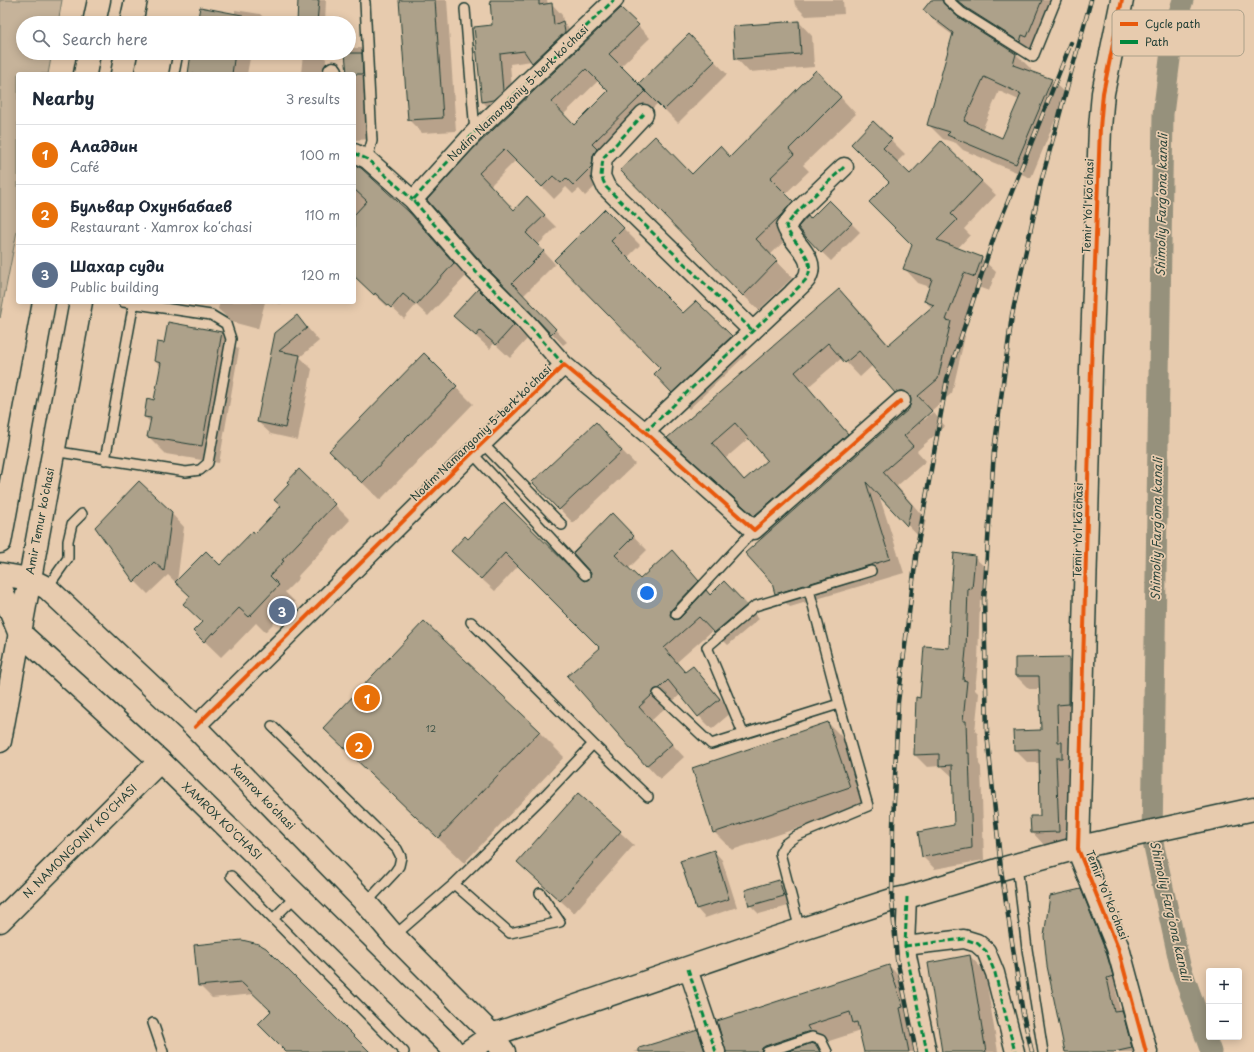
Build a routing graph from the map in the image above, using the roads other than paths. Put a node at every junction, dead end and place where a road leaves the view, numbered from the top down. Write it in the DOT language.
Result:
graph roads {
  1 [pos="99,0"];
  2 [pos="136,0"];
  3 [pos="614,0"];
  4 [pos="948,0"];
  5 [pos="1056,0"];
  6 [pos="1122,0"];
  7 [pos="365,2"];
  8 [pos="465,9"];
  9 [pos="1120,10"];
  10 [pos="96,16"];
  11 [pos="133,16"];
  12 [pos="1112,49"];
  13 [pos="88,60"];
  14 [pos="125,60"];
  15 [pos="177,60"];
  16 [pos="85,72"];
  17 [pos="122,72"];
  18 [pos="174,72"];
  19 [pos="644,114"];
  20 [pos="475,132"];
  21 [pos="360,156"];
  22 [pos="844,167"];
  23 [pos="412,200"];
  24 [pos="44,304"];
  25 [pos="81,304"];
  26 [pos="134,304"];
  27 [pos="140,304"];
  28 [pos="753,331"];
  29 [pos="564,365"];
  30 [pos="901,401"];
  31 [pos="646,432"];
  32 [pos="477,448"];
  33 [pos="53,451"];
  34 [pos="105,460"];
  35 [pos="82,514"];
  36 [pos="562,525"];
  37 [pos="754,530"];
  38 [pos="0,542"];
  39 [pos="871,571"];
  40 [pos="0,574"];
  41 [pos="585,575"];
  42 [pos="38,584"];
  43 [pos="0,586"];
  44 [pos="809,590"];
  45 [pos="676,614"];
  46 [pos="471,622"];
  47 [pos="19,632"];
  48 [pos="658,694"];
  49 [pos="838,704"];
  50 [pos="272,726"];
  51 [pos="195,727"];
  52 [pos="743,733"];
  53 [pos="0,741"];
  54 [pos="593,744"];
  55 [pos="160,761"];
  56 [pos="648,797"];
  57 [pos="1254,809"];
  58 [pos="1084,847"];
  59 [pos="1017,865"];
  60 [pos="231,876"];
  61 [pos="454,884"];
  62 [pos="540,894"];
  63 [pos="297,895"];
  64 [pos="907,897"];
  65 [pos="366,903"];
  66 [pos="274,919"];
  67 [pos="0,922"];
  68 [pos="800,930"];
  69 [pos="394,936"];
  70 [pos="905,946"];
  71 [pos="688,969"];
  72 [pos="153,1023"];
  73 [pos="498,1044"];
  74 [pos="163,1052"];
  75 [pos="404,1052"];
  76 [pos="454,1052"];
  77 [pos="468,1052"];
  78 [pos="716,1052"];
  79 [pos="768,1052"];
  80 [pos="827,1052"];
  81 [pos="927,1052"];
  82 [pos="1016,1052"];
  83 [pos="1043,1052"];
  84 [pos="1146,1052"];
  1 -- 10 [label="main road"];
  2 -- 11 [label="main road"];
  3 -- 20 [label="street, Nodim Namangoniy 5-berk koʻchasi"];
  4 -- 5 [label="lane"];
  6 -- 9 [label="main road, Temir Yoʻl koʻchasi"];
  7 -- 21 [label="lane"];
  8 -- 20 [label="lane"];
  12 -- 58 [label="main road, Temir Yoʻl koʻchasi"];
  13 -- 16 [label="main road"];
  14 -- 17 [label="main road"];
  15 -- 18 [label="lane"];
  19 -- 28 [label="street"];
  20 -- 23 [label="street, Nodim Namangoniy 5-berk koʻchasi"];
  21 -- 23 [label="street"];
  22 -- 28 [label="street"];
  23 -- 29 [label="street, Nodim Namangoniy 5-berk koʻchasi"];
  24 -- 38 [label="main road"];
  25 -- 33 [label="main road, Amir Temur koʻchasi"];
  26 -- 34 [label="lane"];
  27 -- 34 [label="lane"];
  28 -- 31 [label="street"];
  29 -- 31 [label="street, Nodim Namangoniy 5-berk koʻchasi"];
  29 -- 32 [label="street, Nodim Namangoniy 5-berk koʻchasi"];
  30 -- 37 [label="street"];
  31 -- 37 [label="street, Nodim Namangoniy 5-berk koʻchasi"];
  32 -- 36 [label="lane"];
  32 -- 41 [label="lane"];
  32 -- 51 [label="street, Nodim Namangoniy 5-berk koʻchasi"];
  33 -- 34 [label="lane"];
  33 -- 42 [label="main road, Amir Temur koʻchasi"];
  35 -- 42 [label="lane"];
  37 -- 45 [label="lane"];
  39 -- 44 [label="lane"];
  40 -- 42 [label="main road"];
  42 -- 47 [label="main road, Amir Temur koʻchasi"];
  42 -- 51 [label="main road, Xamrox koʻchasi"];
  43 -- 47 [label="main road, XAMROX KO'CHASI"];
  44 -- 49 [label="lane"];
  44 -- 52 [label="lane"];
  46 -- 54 [label="lane"];
  47 -- 53 [label="main road, Amir Temur koʻchasi"];
  47 -- 55 [label="main road, XAMROX KO'CHASI"];
  48 -- 52 [label="lane"];
  49 -- 52 [label="lane"];
  49 -- 68 [label="lane"];
  50 -- 65 [label="lane"];
  51 -- 65 [label="main road, Xamrox koʻchasi"];
  54 -- 56 [label="lane"];
  54 -- 61 [label="lane"];
  55 -- 63 [label="main road, XAMROX KO'CHASI"];
  55 -- 67 [label="main road, N. NAMONGONIY KO'CHASI"];
  57 -- 58 [label="main road"];
  58 -- 59 [label="main road"];
  58 -- 84 [label="main road, Temir Yoʻl koʻchasi"];
  59 -- 64 [label="main road"];
  59 -- 83 [label="lane"];
  60 -- 66 [label="lane"];
  61 -- 62 [label="lane"];
  61 -- 69 [label="lane"];
  63 -- 66 [label="lane"];
  63 -- 76 [label="main road, XAMROX KO'CHASI"];
  64 -- 68 [label="main road"];
  64 -- 70 [label="street"];
  65 -- 69 [label="main road, Xamrox koʻchasi"];
  66 -- 75 [label="lane"];
  68 -- 71 [label="main road"];
  69 -- 73 [label="main road, Xamrox koʻchasi"];
  70 -- 81 [label="street"];
  70 -- 82 [label="street"];
  71 -- 73 [label="main road"];
  71 -- 78 [label="street"];
  72 -- 74 [label="lane"];
  73 -- 77 [label="main road"];
  79 -- 80 [label="lane"];
}
